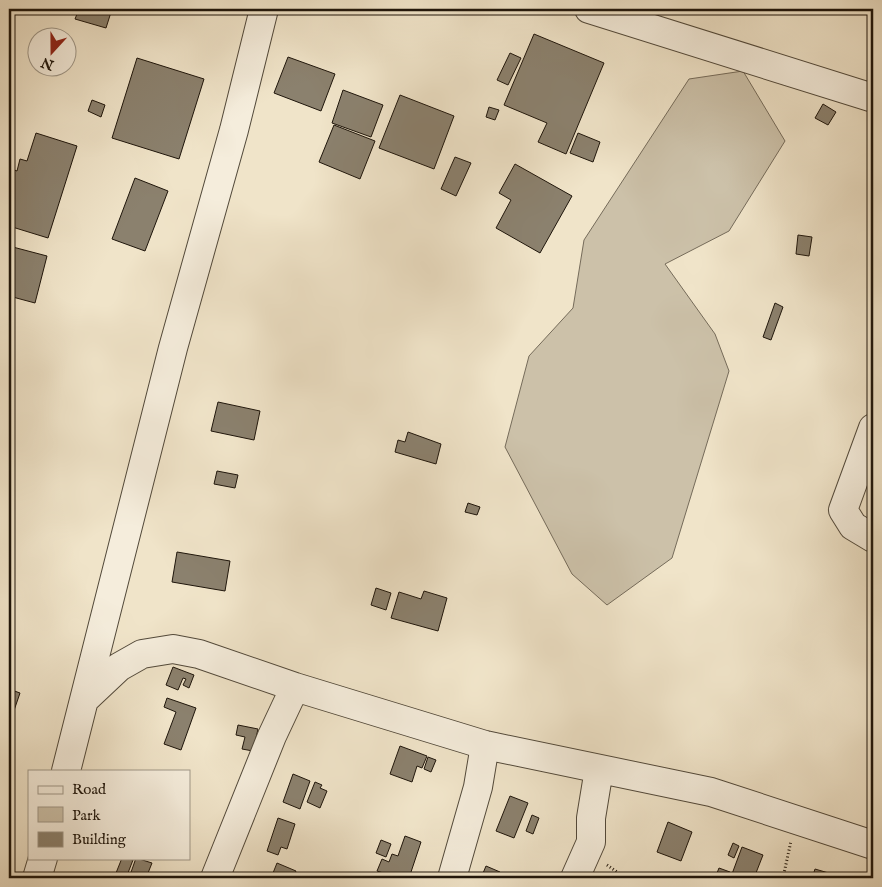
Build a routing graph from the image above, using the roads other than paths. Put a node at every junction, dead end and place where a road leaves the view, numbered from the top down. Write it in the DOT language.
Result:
graph roads {
  1 [pos="264,9"];
  2 [pos="589,9"];
  3 [pos="873,98"];
  4 [pos="873,428"];
  5 [pos="873,538"];
  6 [pos="295,687"];
  7 [pos="85,699"];
  8 [pos="486,745"];
  9 [pos="599,769"];
  10 [pos="66,770"];
  11 [pos="873,845"];
  12 [pos="42,860"];
  13 [pos="38,878"];
  14 [pos="215,878"];
  15 [pos="452,878"];
  16 [pos="575,878"];
  1 -- 7 [label="street"];
  2 -- 3 [label="street"];
  4 -- 5 [label="street"];
  6 -- 7 [label="street"];
  6 -- 8 [label="street"];
  6 -- 14 [label="street"];
  7 -- 10 [label="street"];
  8 -- 9 [label="street"];
  8 -- 15 [label="street"];
  9 -- 11 [label="street"];
  9 -- 16 [label="street"];
  12 -- 13 [label="street"];
}
